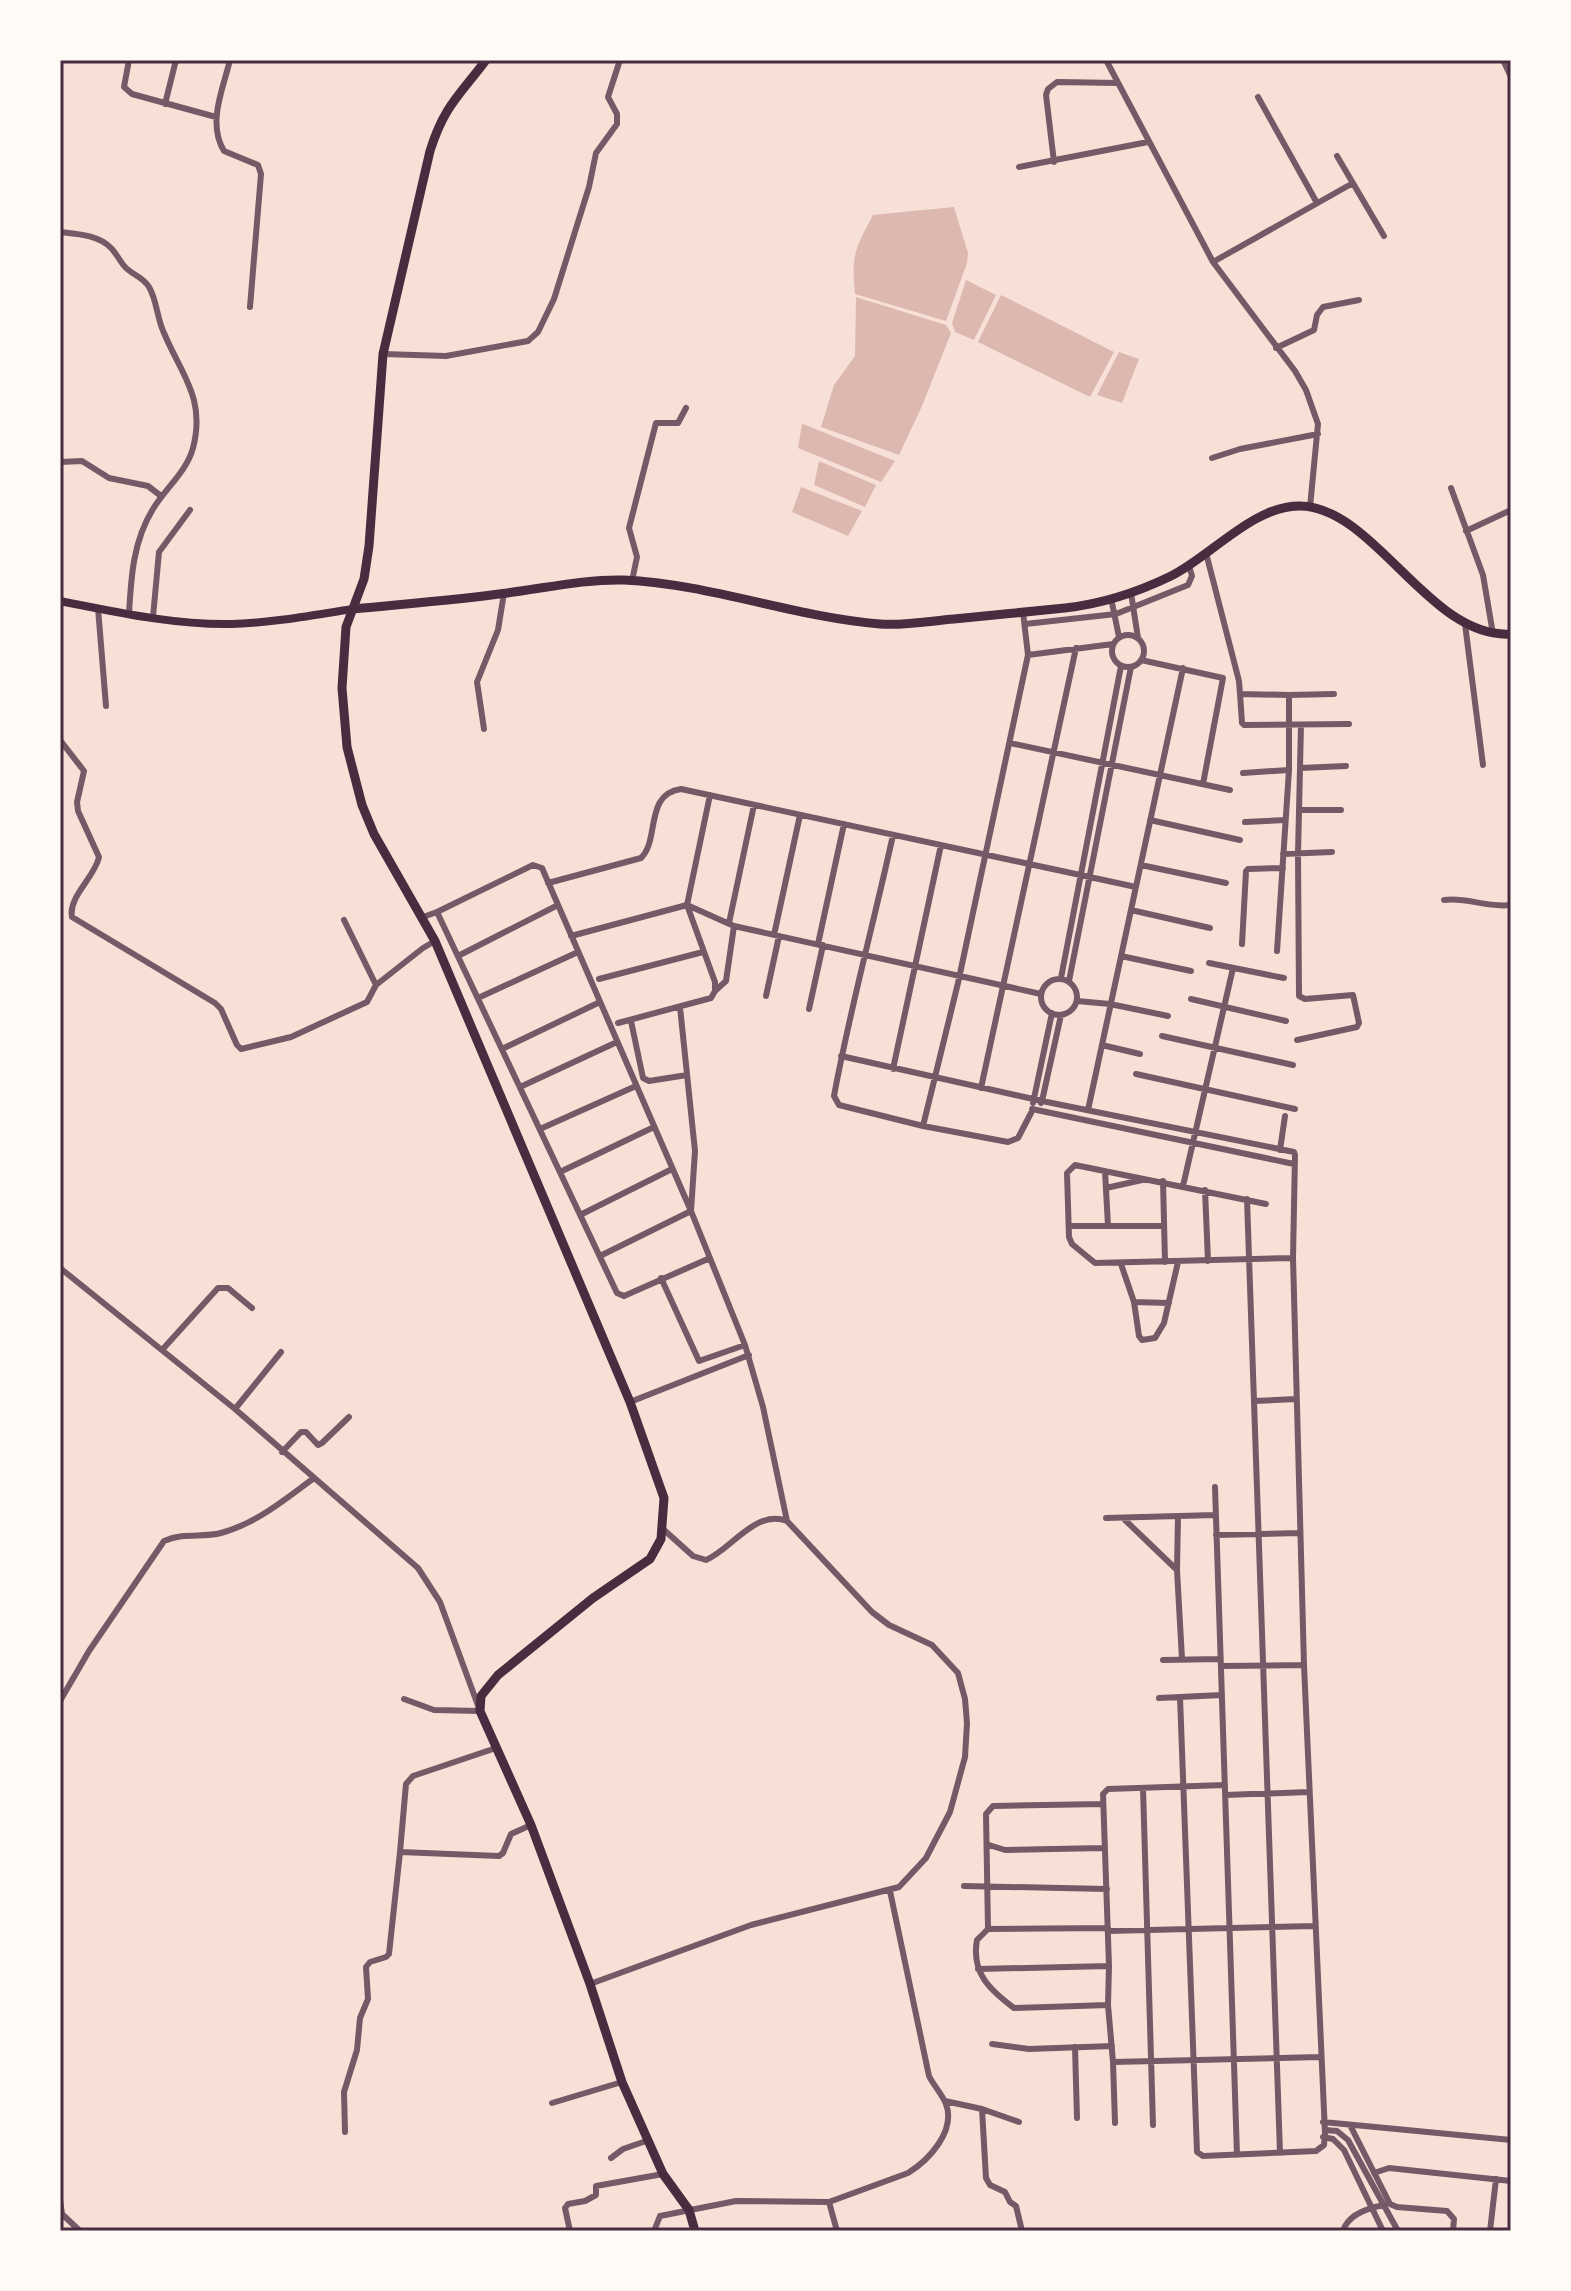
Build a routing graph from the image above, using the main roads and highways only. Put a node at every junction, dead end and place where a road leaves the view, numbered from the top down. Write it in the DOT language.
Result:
graph roads {
  1 [pos="486,60"];
  2 [pos="60,601"];
  3 [pos="353,609"];
  4 [pos="1511,634"];
  5 [pos="695,2231"];
  1 -- 3 [label="main road"];
  2 -- 3 [label="main road"];
  3 -- 4 [label="main road"];
  3 -- 5 [label="main road"];
}
